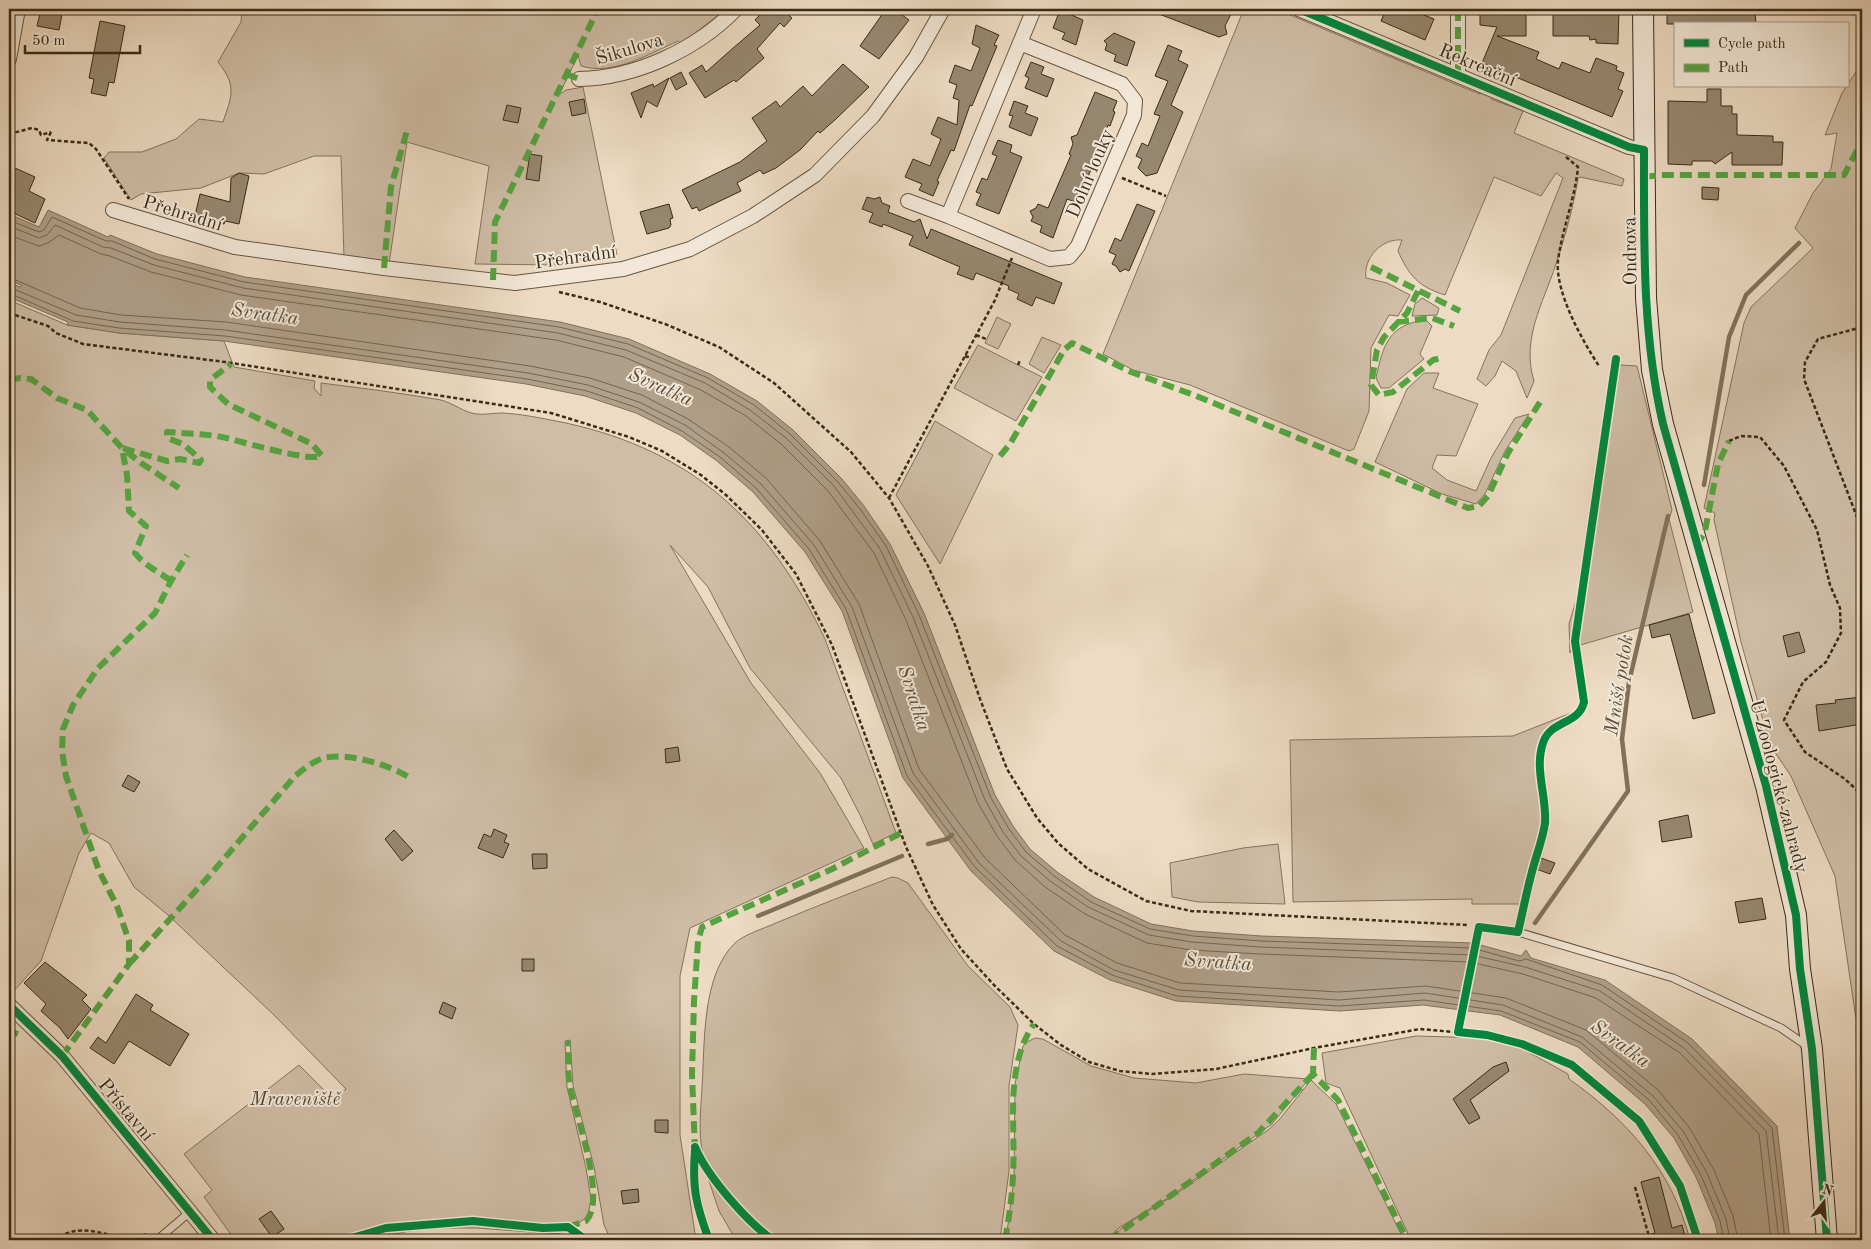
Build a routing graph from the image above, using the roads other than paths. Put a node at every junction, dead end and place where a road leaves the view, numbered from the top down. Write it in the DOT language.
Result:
graph roads {
  1 [pos="18,9"];
  2 [pos="736,9"];
  3 [pos="943,9"];
  4 [pos="1034,9"];
  5 [pos="1299,9"];
  6 [pos="1458,9"];
  7 [pos="1643,9"];
  8 [pos="1020,42"];
  9 [pos="9,59"];
  10 [pos="1458,73"];
  11 [pos="579,79"];
  12 [pos="1644,150"];
  13 [pos="908,201"];
  14 [pos="119,212"];
  15 [pos="948,216"];
  16 [pos="1650,350"];
  17 [pos="1479,928"];
  18 [pos="9,1005"];
  19 [pos="1812,1049"];
  20 [pos="191,1211"];
  21 [pos="157,1240"];
  22 [pos="213,1240"];
  23 [pos="1827,1240"];
  1 -- 9 [label="street"];
  2 -- 11 [label="street, Šikulova"];
  3 -- 14 [label="street, Přehradní"];
  4 -- 8 [label="street"];
  5 -- 10 [label="street, Rekreační"];
  6 -- 10 [label="street"];
  7 -- 12 [label="street, Ondrova"];
  8 -- 15 [label="street"];
  8 -- 15 [label="street, Dolní louky"];
  10 -- 12 [label="street, Rekreační"];
  12 -- 16 [label="street, Ondrova"];
  13 -- 15 [label="street, Dolní louky"];
  16 -- 19 [label="street, U Zoologické zahrady"];
  17 -- 19 [label="lane"];
  18 -- 20 [label="street, Přístavní"];
  19 -- 23 [label="street, U Zoologické zahrady"];
  20 -- 21 [label="lane"];
  20 -- 22 [label="street, Přístavní"];
}
